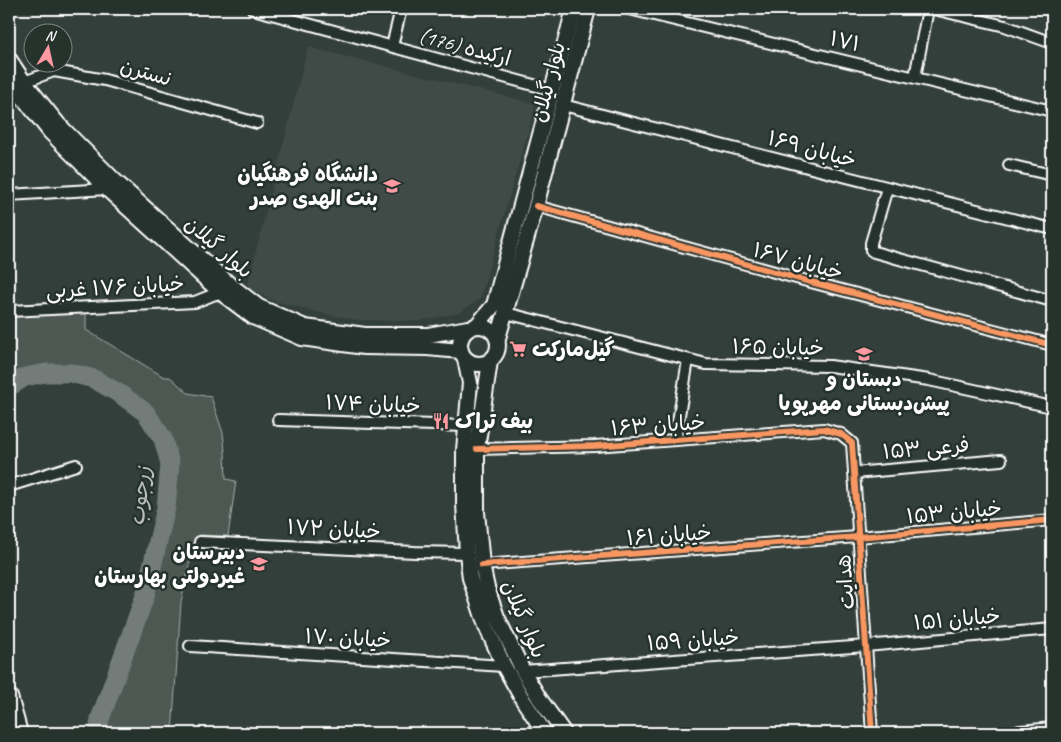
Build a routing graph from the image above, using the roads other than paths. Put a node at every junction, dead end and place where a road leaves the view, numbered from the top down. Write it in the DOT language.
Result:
graph roads {
  1 [pos="253,9"];
  2 [pos="401,9"];
  3 [pos="574,9"];
  4 [pos="588,9"];
  5 [pos="629,9"];
  6 [pos="928,9"];
  7 [pos="934,9"];
  8 [pos="1052,43"];
  9 [pos="392,46"];
  10 [pos="9,59"];
  11 [pos="915,77"];
  12 [pos="14,85"];
  13 [pos="552,90"];
  14 [pos="563,105"];
  15 [pos="1052,111"];
  16 [pos="257,123"];
  17 [pos="1009,165"];
  18 [pos="1052,176"];
  19 [pos="887,188"];
  20 [pos="107,189"];
  21 [pos="9,195"];
  22 [pos="536,206"];
  23 [pos="1052,229"];
  24 [pos="220,292"];
  25 [pos="1052,301"];
  26 [pos="9,311"];
  27 [pos="506,312"];
  28 [pos="472,327"];
  29 [pos="498,338"];
  30 [pos="1052,345"];
  31 [pos="463,355"];
  32 [pos="688,360"];
  33 [pos="490,361"];
  34 [pos="1052,406"];
  35 [pos="278,420"];
  36 [pos="466,426"];
  37 [pos="841,434"];
  38 [pos="674,440"];
  39 [pos="477,449"];
  40 [pos="1001,460"];
  41 [pos="76,465"];
  42 [pos="854,473"];
  43 [pos="9,486"];
  44 [pos="1052,520"];
  45 [pos="858,537"];
  46 [pos="200,542"];
  47 [pos="467,553"];
  48 [pos="482,565"];
  49 [pos="1052,629"];
  50 [pos="190,646"];
  51 [pos="866,646"];
  52 [pos="504,666"];
  53 [pos="523,671"];
  54 [pos="9,698"];
  55 [pos="1052,728"];
  56 [pos="19,733"];
  57 [pos="545,733"];
  58 [pos="564,733"];
  59 [pos="872,733"];
  60 [pos="1001,733"];
  1 -- 9 [label="street, ارکیده (176)"];
  2 -- 9 [label="street"];
  3 -- 13 [label="main road, بلوار گیلان"];
  4 -- 14 [label="main road, بلوار گیلان"];
  5 -- 11 [label="street, ۱۷۱"];
  6 -- 11 [label="street"];
  7 -- 8 [label="street"];
  9 -- 13 [label="street, ارکیده (176)"];
  10 -- 12 [label="main road, بلوار گیلان"];
  11 -- 15 [label="street, ۱۷۱"];
  12 -- 16 [label="street, نسترن"];
  12 -- 20 [label="main road, بلوار گیلان"];
  12 -- 28 [label="main road, بلوار گیلان"];
  13 -- 28 [label="main road, بلوار گیلان"];
  14 -- 19 [label="street, خیابان ۱۶۹"];
  14 -- 22 [label="main road, بلوار گیلان"];
  17 -- 18 [label="street"];
  19 -- 23 [label="street, خیابان ۱۶۹"];
  19 -- 25 [label="street"];
  20 -- 21 [label="street"];
  20 -- 24 [label="main road, بلوار گیلان"];
  22 -- 27 [label="main road, بلوار گیلان"];
  22 -- 30 [label="street, خیابان ۱۶۷"];
  24 -- 26 [label="street, خیابان ۱۷۶ غربی"];
  24 -- 31 [label="main road, بلوار گیلان"];
  27 -- 29 [label="main road, بلوار گیلان"];
  27 -- 32 [label="street, خیابان ۱۶۵"];
  28 -- 29 [label="main road"];
  28 -- 31 [label="main road"];
  29 -- 33 [label="main road"];
  31 -- 33 [label="main road"];
  31 -- 36 [label="main road, بلوار گیلان"];
  32 -- 34 [label="street, خیابان ۱۶۵"];
  32 -- 38 [label="street"];
  33 -- 39 [label="main road, بلوار گیلان"];
  35 -- 36 [label="street, خیابان ۱۷۴"];
  36 -- 47 [label="main road, بلوار گیلان"];
  37 -- 38 [label="street, خیابان ۱۶۳"];
  37 -- 42 [label="street, هدایت"];
  38 -- 39 [label="street, خیابان ۱۶۳"];
  39 -- 48 [label="main road, بلوار گیلان"];
  40 -- 42 [label="street, ۱۵۳ فرعی"];
  41 -- 43 [label="street"];
  42 -- 45 [label="street, هدایت"];
  44 -- 45 [label="street, خیابان ۱۵۳"];
  45 -- 48 [label="street, خیابان ۱۶۱"];
  45 -- 51 [label="street, هدایت"];
  46 -- 47 [label="street, خیابان ۱۷۲"];
  47 -- 52 [label="main road, بلوار گیلان"];
  48 -- 53 [label="main road, بلوار گیلان"];
  49 -- 51 [label="street, خیابان ۱۵۱"];
  50 -- 52 [label="street, خیابان ۱۷۰"];
  51 -- 53 [label="street, خیابان ۱۵۹"];
  51 -- 59 [label="street, هدایت"];
  52 -- 57 [label="main road, بلوار گیلان"];
  53 -- 58 [label="main road, بلوار گیلان"];
  54 -- 56 [label="main road"];
  55 -- 60 [label="street"];
}
